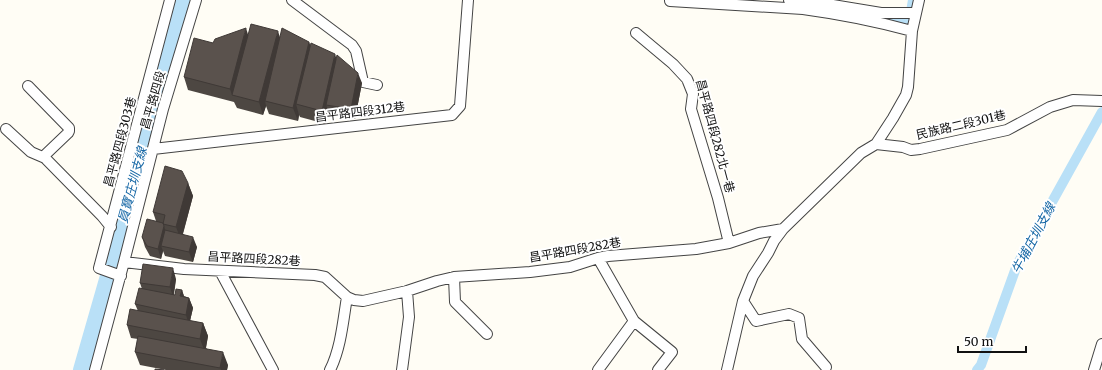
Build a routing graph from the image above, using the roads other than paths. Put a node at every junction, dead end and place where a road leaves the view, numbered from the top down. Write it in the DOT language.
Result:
graph roads {
  1 [pos="170,0"];
  2 [pos="196,0"];
  3 [pos="292,0"];
  4 [pos="468,0"];
  5 [pos="792,0"];
  6 [pos="919,0"];
  7 [pos="670,1"];
  8 [pos="802,9"];
  9 [pos="912,13"];
  10 [pos="912,31"];
  11 [pos="636,34"];
  12 [pos="28,86"];
  13 [pos="377,86"];
  14 [pos="1099,100"];
  15 [pos="6,129"];
  16 [pos="876,144"];
  17 [pos="153,149"];
  18 [pos="45,158"];
  19 [pos="111,227"];
  20 [pos="783,229"];
  21 [pos="729,243"];
  22 [pos="598,258"];
  23 [pos="124,262"];
  24 [pos="220,271"];
  25 [pos="121,276"];
  26 [pos="454,277"];
  27 [pos="408,291"];
  28 [pos="347,297"];
  29 [pos="743,301"];
  30 [pos="634,321"];
  31 [pos="487,334"];
  32 [pos="1102,344"];
  33 [pos="826,367"];
  34 [pos="95,370"];
  35 [pos="273,370"];
  36 [pos="330,370"];
  37 [pos="402,370"];
  38 [pos="598,370"];
  39 [pos="658,370"];
  40 [pos="727,370"];
  41 [pos="1094,370"];
  1 -- 19 [label="street, 昌平路四段303巷"];
  2 -- 17 [label="street, 昌平路四段"];
  3 -- 13 [label="street"];
  4 -- 17 [label="street, 昌平路四段312巷"];
  5 -- 8 [label="street"];
  5 -- 9 [label="street"];
  6 -- 9 [label="street"];
  7 -- 8 [label="street"];
  8 -- 10 [label="street"];
  9 -- 10 [label="street"];
  10 -- 16 [label="street"];
  11 -- 21 [label="street, 昌平路四段282北一巷"];
  12 -- 18 [label="street"];
  14 -- 16 [label="street, 民族路二段301巷"];
  15 -- 18 [label="street"];
  16 -- 20 [label="street"];
  17 -- 23 [label="street, 昌平路四段"];
  18 -- 19 [label="street"];
  19 -- 25 [label="street, 昌平路四段303巷"];
  20 -- 21 [label="street, 昌平路四段282巷"];
  20 -- 29 [label="street"];
  21 -- 22 [label="street, 昌平路四段282巷"];
  22 -- 26 [label="street, 昌平路四段282巷"];
  22 -- 30 [label="street"];
  23 -- 24 [label="street, 昌平路四段282巷"];
  23 -- 25 [label="street, 昌平路四段"];
  24 -- 28 [label="street, 昌平路四段282巷"];
  24 -- 35 [label="street"];
  25 -- 34 [label="street, 昌平路四段"];
  26 -- 27 [label="street, 昌平路四段282巷"];
  26 -- 31 [label="street"];
  27 -- 28 [label="street, 昌平路四段282巷"];
  27 -- 37 [label="street"];
  28 -- 36 [label="street"];
  29 -- 33 [label="street"];
  29 -- 40 [label="street"];
  30 -- 38 [label="street"];
  30 -- 39 [label="street"];
  32 -- 41 [label="street"];
}
